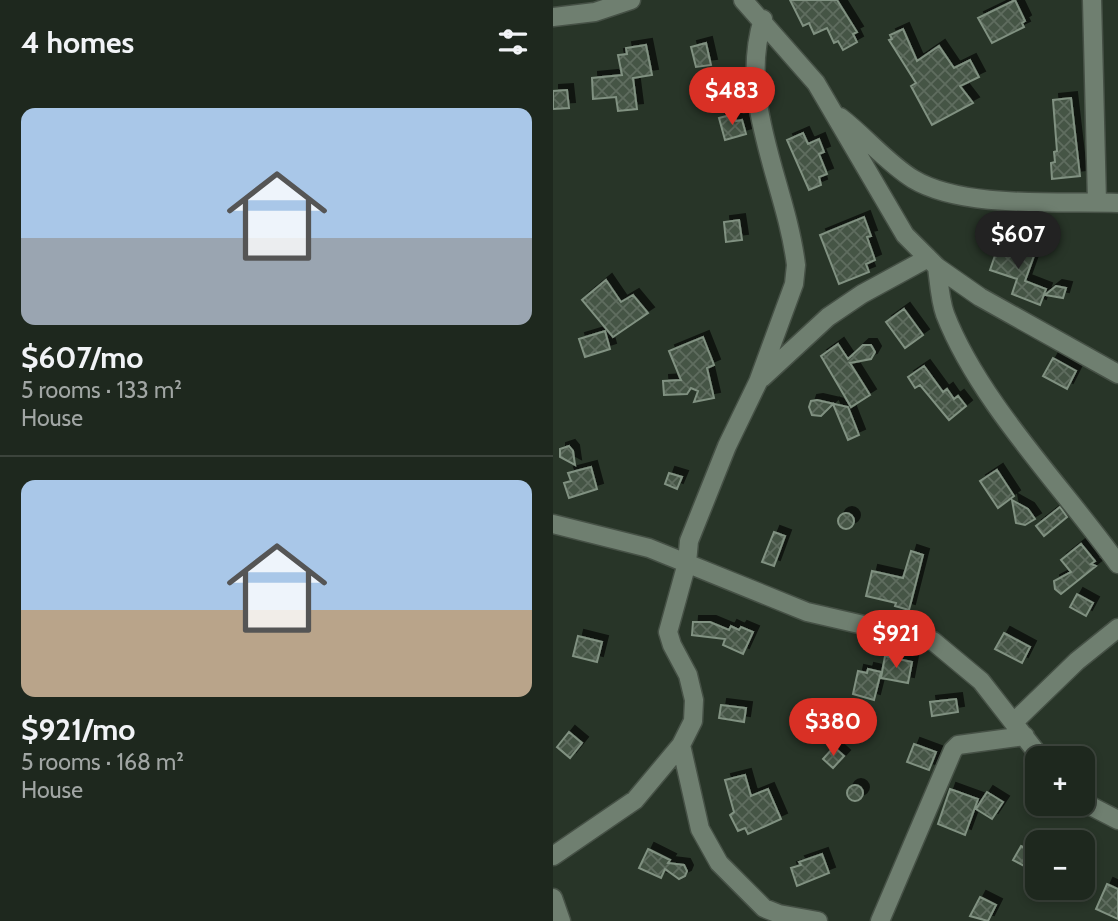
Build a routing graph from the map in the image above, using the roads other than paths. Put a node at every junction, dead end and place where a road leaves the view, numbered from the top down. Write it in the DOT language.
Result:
graph roads {
  1 [pos="631,0"];
  2 [pos="743,0"];
  3 [pos="1092,0"];
  4 [pos="553,17"];
  5 [pos="763,19"];
  6 [pos="837,115"];
  7 [pos="1097,202"];
  8 [pos="1118,202"];
  9 [pos="932,262"];
  10 [pos="1118,374"];
  11 [pos="758,382"];
  12 [pos="553,524"];
  13 [pos="687,563"];
  14 [pos="1118,564"];
  15 [pos="1118,628"];
  16 [pos="1020,729"];
  17 [pos="681,745"];
  18 [pos="1032,746"];
  19 [pos="1095,808"];
  20 [pos="1118,820"];
  21 [pos="553,856"];
  22 [pos="553,898"];
  23 [pos="561,921"];
  24 [pos="818,921"];
  25 [pos="880,921"];
  1 -- 4 [label="street"];
  2 -- 5 [label="street"];
  3 -- 7 [label="street"];
  5 -- 6 [label="street"];
  5 -- 11 [label="street"];
  6 -- 7 [label="street"];
  6 -- 9 [label="street"];
  7 -- 8 [label="street"];
  9 -- 10 [label="street"];
  9 -- 11 [label="street"];
  9 -- 14 [label="street"];
  11 -- 13 [label="street"];
  12 -- 13 [label="street"];
  13 -- 16 [label="street"];
  13 -- 17 [label="street"];
  15 -- 16 [label="street"];
  16 -- 18 [label="street"];
  16 -- 25 [label="street"];
  17 -- 21 [label="street"];
  17 -- 24 [label="street"];
  19 -- 20 [label="street"];
  22 -- 23 [label="street"];
}
